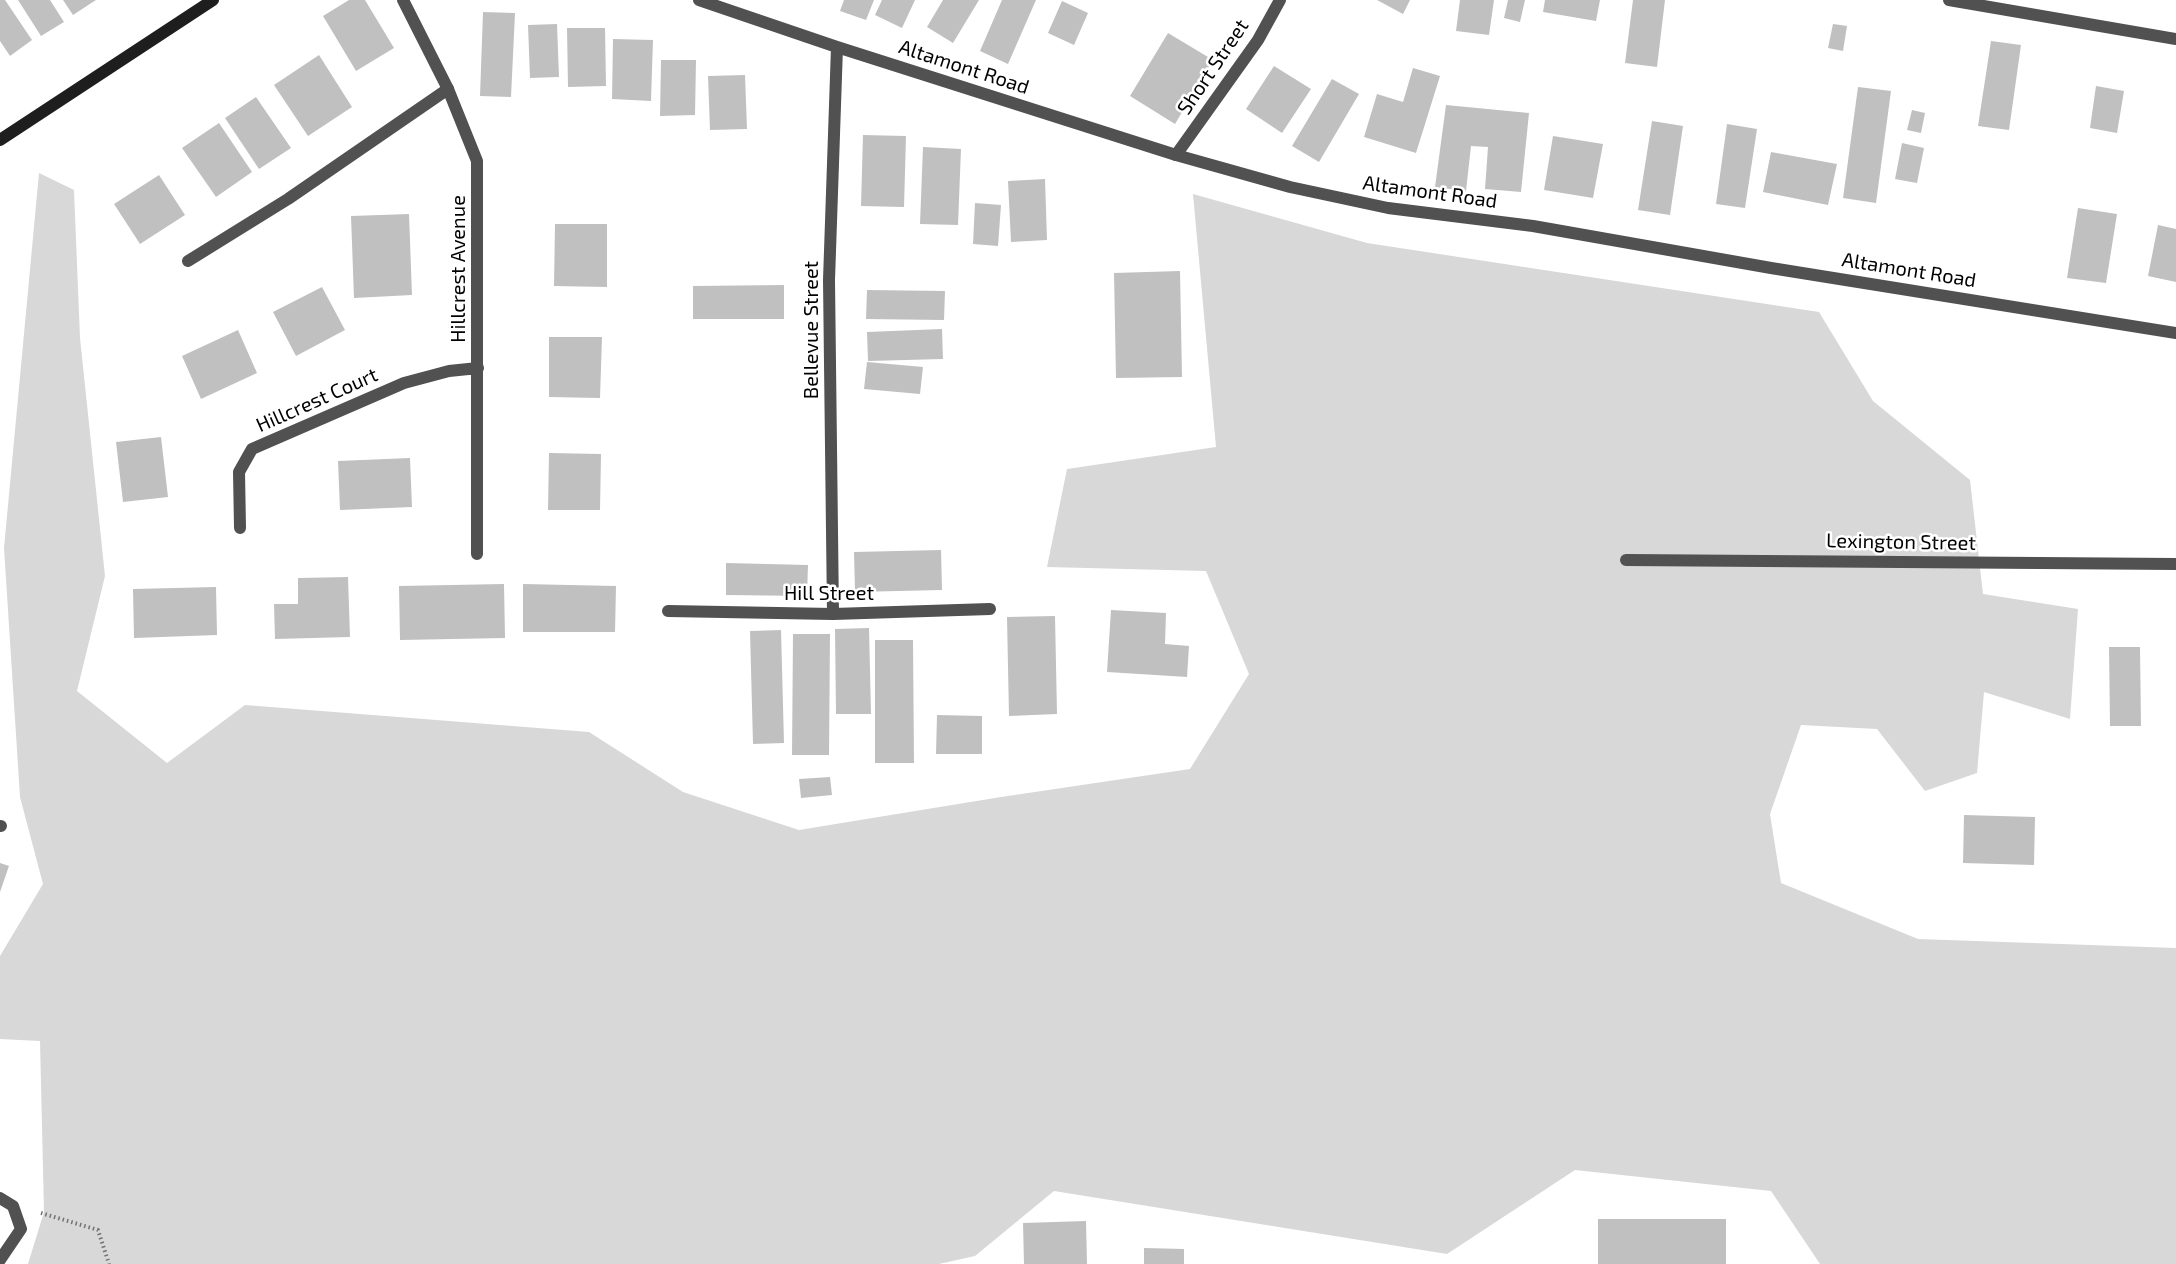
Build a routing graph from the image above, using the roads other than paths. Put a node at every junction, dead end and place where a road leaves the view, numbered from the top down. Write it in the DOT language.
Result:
graph roads {
  1 [pos="213,0"];
  2 [pos="403,0"];
  3 [pos="699,0"];
  4 [pos="1280,0"];
  5 [pos="1949,0"];
  6 [pos="2176,39"];
  7 [pos="837,47"];
  8 [pos="448,89"];
  9 [pos="0,140"];
  10 [pos="1176,155"];
  11 [pos="188,261"];
  12 [pos="2176,333"];
  13 [pos="478,368"];
  14 [pos="240,528"];
  15 [pos="477,554"];
  16 [pos="1626,560"];
  17 [pos="2176,564"];
  18 [pos="990,609"];
  19 [pos="668,611"];
  20 [pos="833,614"];
  21 [pos="0,1198"];
  22 [pos="0,1260"];
  1 -- 9 [label="street"];
  2 -- 8 [label="street, Hillcrest Avenue"];
  3 -- 7 [label="street, Altamont Road"];
  4 -- 10 [label="street, Short Street"];
  5 -- 6 [label="street"];
  7 -- 10 [label="street, Altamont Road"];
  7 -- 20 [label="street, Bellevue Street"];
  8 -- 11 [label="street"];
  8 -- 13 [label="street, Hillcrest Avenue"];
  10 -- 12 [label="street, Altamont Road"];
  13 -- 14 [label="street, Hillcrest Court"];
  13 -- 15 [label="street, Hillcrest Avenue"];
  16 -- 17 [label="street, Lexington Street"];
  18 -- 20 [label="street, Hill Street"];
  19 -- 20 [label="street, Hill Street"];
  21 -- 22 [label="street"];
}
